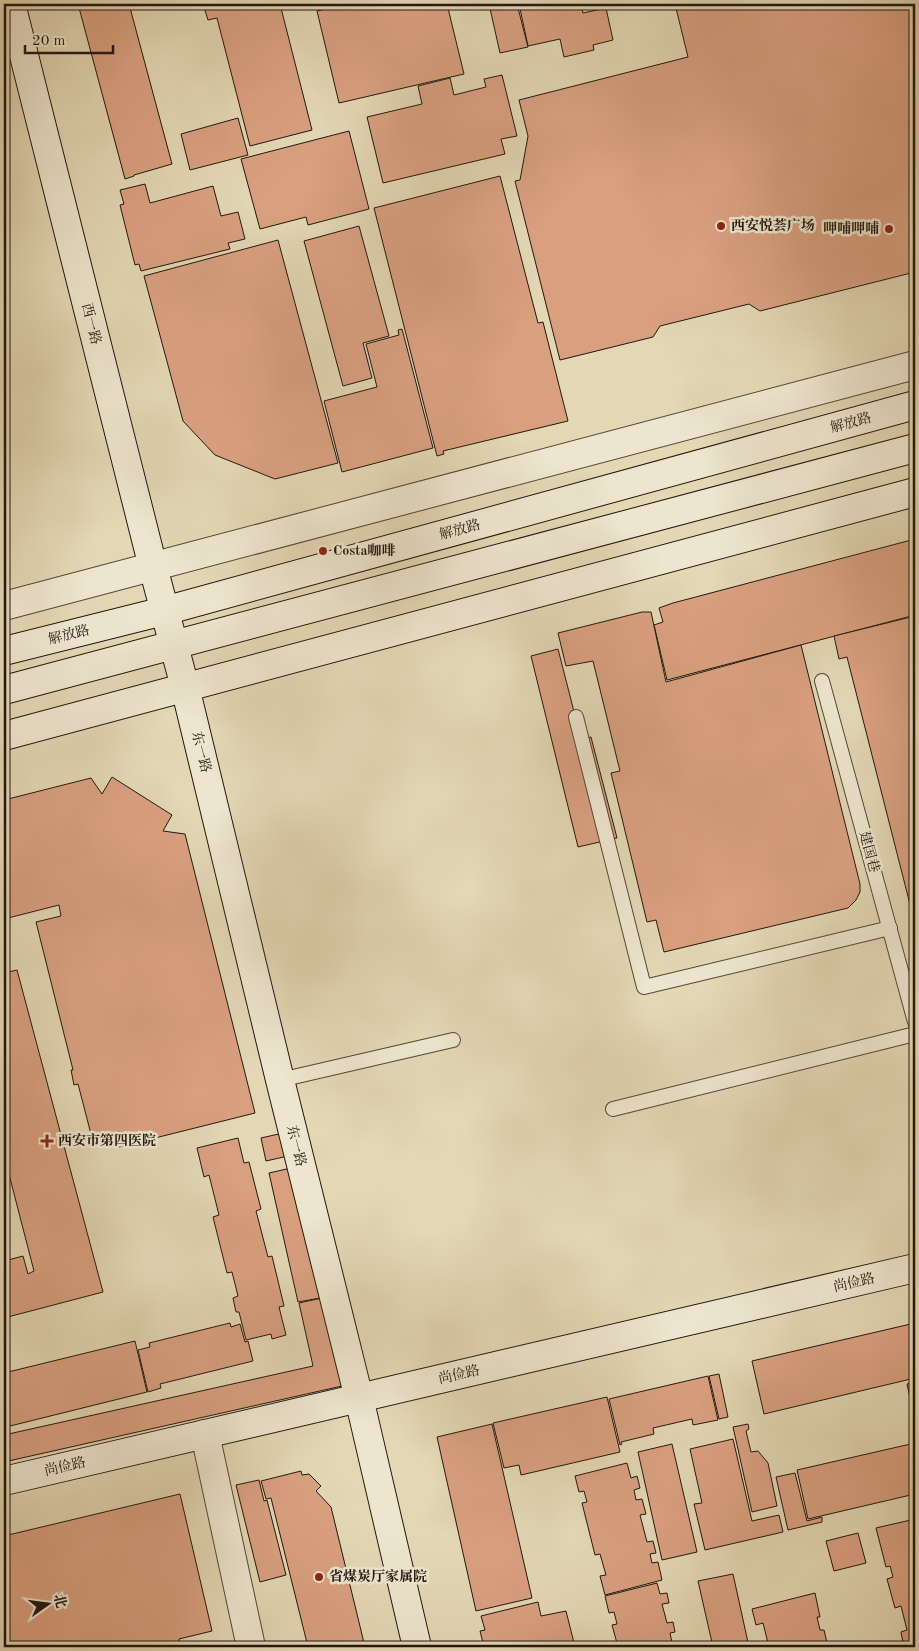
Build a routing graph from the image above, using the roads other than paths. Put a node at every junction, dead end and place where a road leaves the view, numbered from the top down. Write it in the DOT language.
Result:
graph roads {
  1 [pos="10,4"];
  2 [pos="915,365"];
  3 [pos="915,405"];
  4 [pos="915,448"];
  5 [pos="915,492"];
  6 [pos="153,567"];
  7 [pos="4,606"];
  8 [pos="164,611"];
  9 [pos="174,644"];
  10 [pos="4,651"];
  11 [pos="822,682"];
  12 [pos="185,687"];
  13 [pos="4,690"];
  14 [pos="576,717"];
  15 [pos="4,736"];
  16 [pos="890,928"];
  17 [pos="915,1022"];
  18 [pos="915,1034"];
  19 [pos="453,1040"];
  20 [pos="280,1080"];
  21 [pos="613,1109"];
  22 [pos="915,1268"];
  23 [pos="359,1398"];
  24 [pos="204,1434"];
  25 [pos="4,1481"];
  26 [pos="251,1647"];
  27 [pos="417,1647"];
  1 -- 6 [label="street, 西一路"];
  2 -- 6 [label="street"];
  3 -- 8 [label="street, 解放路"];
  4 -- 9 [label="street"];
  5 -- 12 [label="street"];
  6 -- 7 [label="street"];
  6 -- 8 [label="street, 西一路"];
  8 -- 9 [label="street, 西一路"];
  8 -- 10 [label="street, 解放路"];
  9 -- 12 [label="street, 东一路"];
  9 -- 13 [label="street"];
  11 -- 16 [label="lane, 建国巷"];
  12 -- 15 [label="street"];
  12 -- 20 [label="street, 东一路"];
  14 -- 16 [label="lane"];
  16 -- 17 [label="lane, 建国巷"];
  18 -- 21 [label="lane"];
  19 -- 20 [label="lane"];
  20 -- 23 [label="street, 东一路"];
  22 -- 23 [label="street, 尚俭路"];
  23 -- 24 [label="street, 尚俭路"];
  23 -- 27 [label="street, 东一路"];
  24 -- 25 [label="street, 尚俭路"];
  24 -- 26 [label="street"];
}
